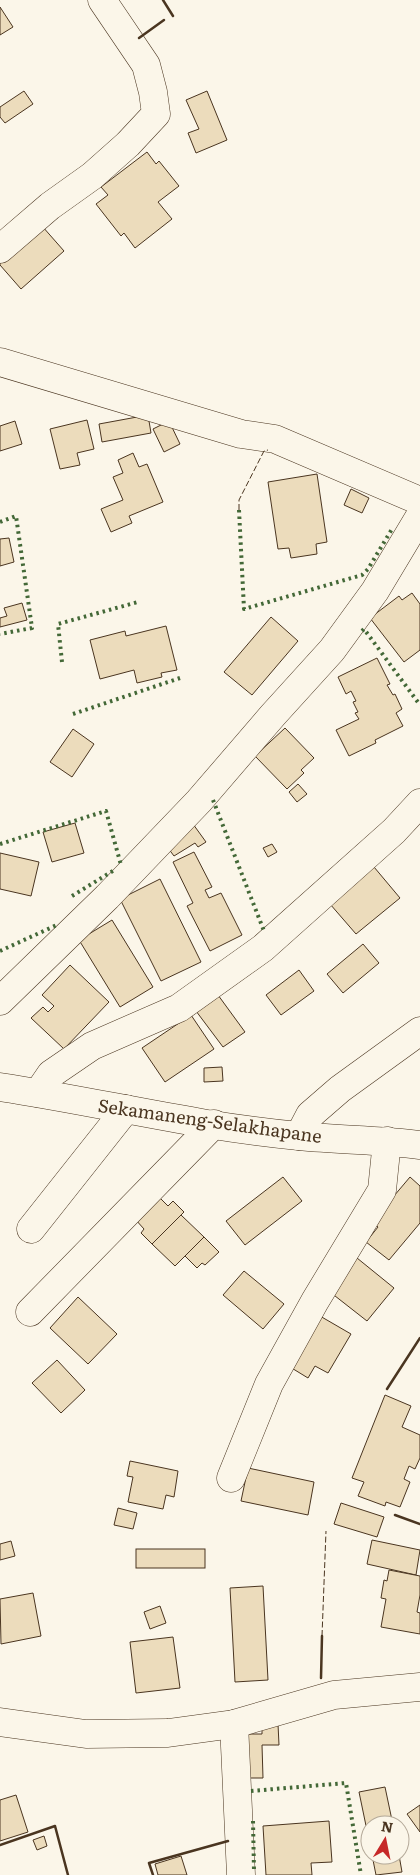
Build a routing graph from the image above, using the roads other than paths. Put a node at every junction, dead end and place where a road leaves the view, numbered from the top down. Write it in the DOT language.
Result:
graph roads {
  1 [pos="102,0"];
  2 [pos="0,249"];
  3 [pos="0,362"];
  4 [pos="420,501"];
  5 [pos="420,516"];
  6 [pos="420,803"];
  7 [pos="0,1001"];
  8 [pos="420,1030"];
  9 [pos="0,1087"];
  10 [pos="38,1093"];
  11 [pos="126,1109"];
  12 [pos="214,1124"];
  13 [pos="299,1136"];
  14 [pos="387,1140"];
  15 [pos="420,1145"];
  16 [pos="31,1229"];
  17 [pos="30,1312"];
  18 [pos="231,1478"];
  19 [pos="420,1688"];
  20 [pos="0,1722"];
  21 [pos="234,1724"];
  22 [pos="241,1875"];
  1 -- 2 [label="street"];
  3 -- 4 [label="street"];
  5 -- 7 [label="street"];
  6 -- 10 [label="street"];
  8 -- 13 [label="street"];
  9 -- 10 [label="street, Sekamaneng-Selakhapane"];
  10 -- 11 [label="street, Sekamaneng-Selakhapane"];
  11 -- 12 [label="street, Sekamaneng-Selakhapane"];
  11 -- 16 [label="street"];
  12 -- 13 [label="street, Sekamaneng-Selakhapane"];
  12 -- 17 [label="street"];
  13 -- 14 [label="street, Sekamaneng-Selakhapane"];
  14 -- 15 [label="street, Sekamaneng-Selakhapane"];
  14 -- 18 [label="street"];
  19 -- 21 [label="street"];
  20 -- 21 [label="street"];
  21 -- 22 [label="street"];
}
